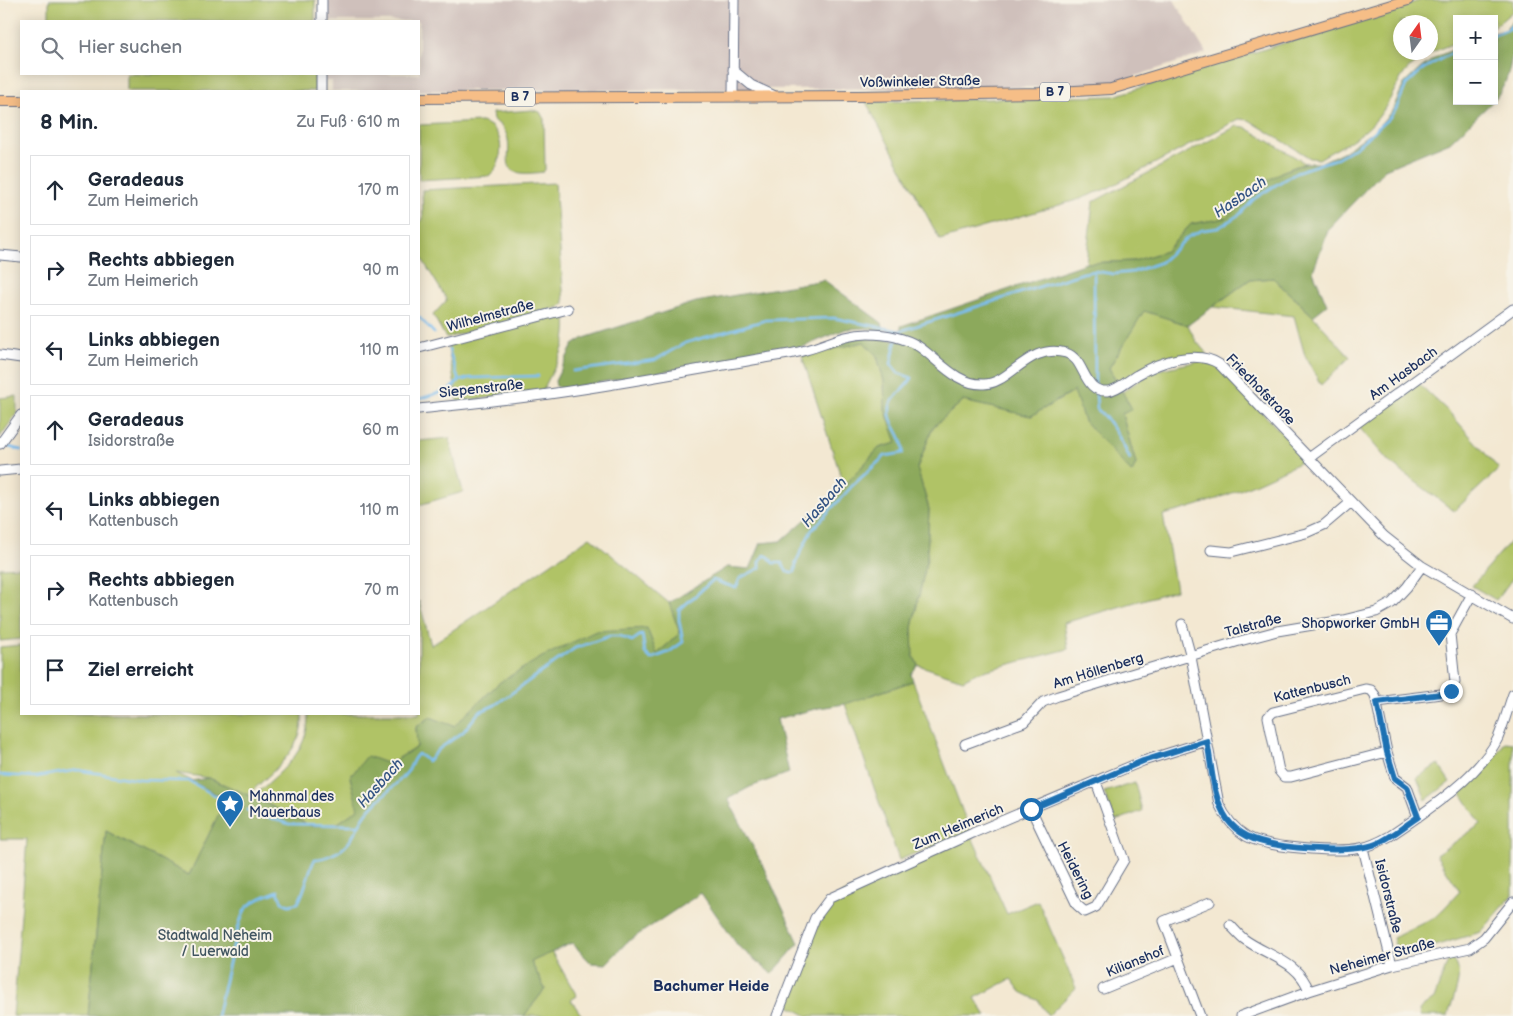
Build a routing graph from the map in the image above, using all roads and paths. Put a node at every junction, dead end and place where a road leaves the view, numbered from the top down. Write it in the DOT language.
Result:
graph roads {
  1 [pos="322,0"];
  2 [pos="734,0"];
  3 [pos="1408,0"];
  4 [pos="322,20"];
  5 [pos="733,70"];
  6 [pos="321,75"];
  7 [pos="320,90"];
  8 [pos="733,96"];
  9 [pos="776,96"];
  10 [pos="420,98"];
  11 [pos="0,101"];
  12 [pos="20,101"];
  13 [pos="0,255"];
  14 [pos="20,257"];
  15 [pos="568,309"];
  16 [pos="1513,309"];
  17 [pos="420,348"];
  18 [pos="0,356"];
  19 [pos="20,358"];
  20 [pos="959,377"];
  21 [pos="420,409"];
  22 [pos="20,416"];
  23 [pos="0,444"];
  24 [pos="1309,458"];
  25 [pos="20,469"];
  26 [pos="0,471"];
  27 [pos="1350,503"];
  28 [pos="1211,550"];
  29 [pos="1422,566"];
  30 [pos="1472,594"];
  31 [pos="1513,619"];
  32 [pos="1182,624"];
  33 [pos="1191,657"];
  34 [pos="1513,694"];
  35 [pos="1377,702"];
  36 [pos="1207,741"];
  37 [pos="965,744"];
  38 [pos="1387,752"];
  39 [pos="1096,782"];
  40 [pos="1031,809"];
  41 [pos="1418,817"];
  42 [pos="1363,848"];
  43 [pos="1210,902"];
  44 [pos="1513,902"];
  45 [pos="1230,925"];
  46 [pos="1178,958"];
  47 [pos="1392,965"];
  48 [pos="1102,989"];
  49 [pos="1309,991"];
  50 [pos="776,1016"];
  51 [pos="1200,1016"];
  52 [pos="1241,1016"];
  1 -- 4 [label="street"];
  2 -- 5 [label="street"];
  3 -- 9 [label="main road, Voßwinkeler Straße / B 7"];
  5 -- 8 [label="street"];
  5 -- 9 [label="street"];
  6 -- 7 [label="street"];
  8 -- 9 [label="main road, Voßwinkeler Straße / B 7"];
  8 -- 10 [label="main road, Voßwinkeler Straße / B 7"];
  11 -- 12 [label="main road"];
  13 -- 14 [label="street"];
  15 -- 17 [label="street, Wilhelmstraße"];
  16 -- 24 [label="street, Am Hasbach"];
  18 -- 19 [label="street"];
  20 -- 21 [label="street, Siepenstraße"];
  20 -- 24 [label="street, Friedhofstraße"];
  22 -- 23 [label="street"];
  24 -- 27 [label="street, Friedhofstraße"];
  25 -- 26 [label="street"];
  27 -- 28 [label="street"];
  27 -- 29 [label="street, Friedhofstraße"];
  29 -- 30 [label="street, Friedhofstraße"];
  29 -- 33 [label="street, Talstraße"];
  30 -- 31 [label="street, Friedhofstraße"];
  30 -- 35 [label="street"];
  32 -- 33 [label="street"];
  33 -- 36 [label="street"];
  33 -- 37 [label="street, Am Höllenberg"];
  34 -- 41 [label="street, Isidorstraße"];
  35 -- 38 [label="street"];
  35 -- 38 [label="street, Kattenbusch"];
  36 -- 39 [label="street, Zum Heimerich"];
  36 -- 42 [label="street"];
  38 -- 41 [label="street"];
  39 -- 40 [label="street, Zum Heimerich"];
  39 -- 40 [label="street, Heidering"];
  40 -- 50 [label="street, Zum Heimerich"];
  41 -- 42 [label="street, Isidorstraße"];
  42 -- 47 [label="street, Isidorstraße"];
  43 -- 46 [label="street, Kilianshof"];
  44 -- 47 [label="street, Neheimer Straße"];
  45 -- 49 [label="street"];
  46 -- 48 [label="street, Kilianshof"];
  46 -- 51 [label="street, Kilianshof"];
  47 -- 49 [label="street, Neheimer Straße"];
  49 -- 52 [label="street, Neheimer Straße"];
}
